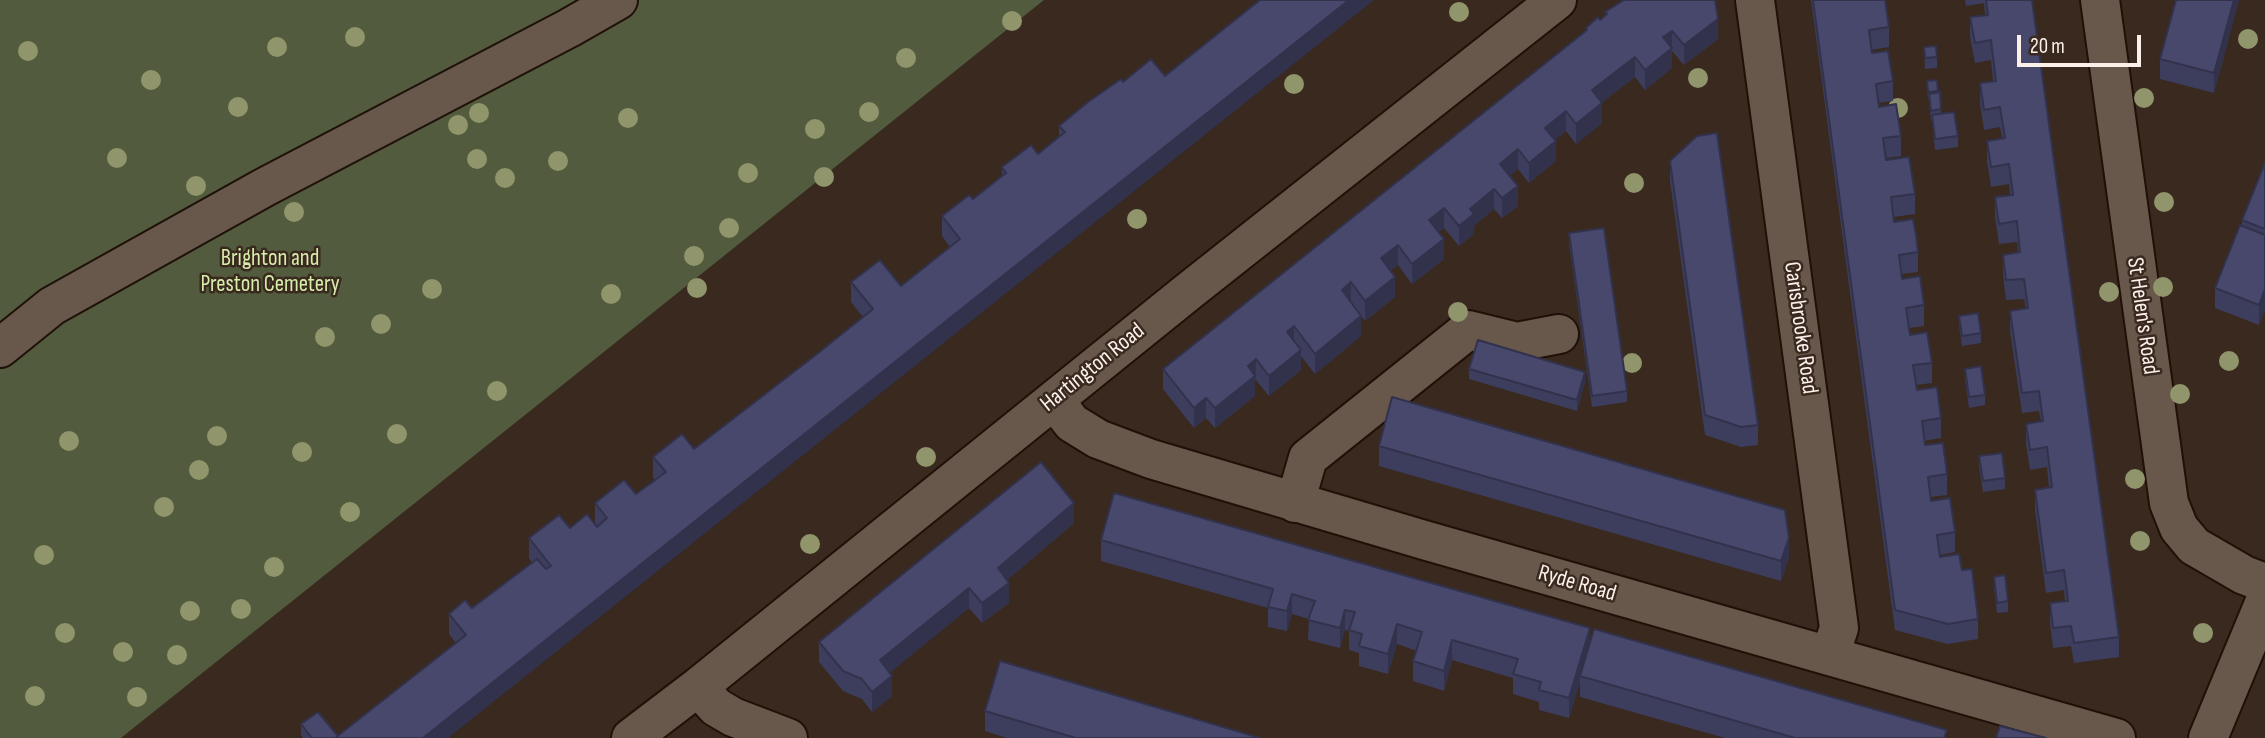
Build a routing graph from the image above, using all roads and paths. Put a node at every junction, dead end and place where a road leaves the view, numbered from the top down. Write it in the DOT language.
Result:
graph roads {
  1 [pos="618,0"];
  2 [pos="1556,0"];
  3 [pos="1755,0"];
  4 [pos="2100,0"];
  5 [pos="1559,334"];
  6 [pos="0,348"];
  7 [pos="1054,400"];
  8 [pos="1296,503"];
  9 [pos="2265,583"];
  10 [pos="2265,601"];
  11 [pos="1830,655"];
  12 [pos="698,687"];
  13 [pos="631,738"];
  14 [pos="788,738"];
  15 [pos="2116,738"];
  16 [pos="2208,738"];
  1 -- 6 [label="street"];
  2 -- 7 [label="street, Hartington Road"];
  3 -- 11 [label="street, Carisbrooke Road"];
  4 -- 9 [label="street, St Helen's Road"];
  5 -- 8 [label="street"];
  7 -- 8 [label="street, Ryde Road"];
  7 -- 12 [label="street, Hartington Road"];
  8 -- 11 [label="street, Ryde Road"];
  10 -- 16 [label="street"];
  11 -- 15 [label="street, Ryde Road"];
  12 -- 13 [label="street, Hartington Road"];
  12 -- 14 [label="street"];
}
